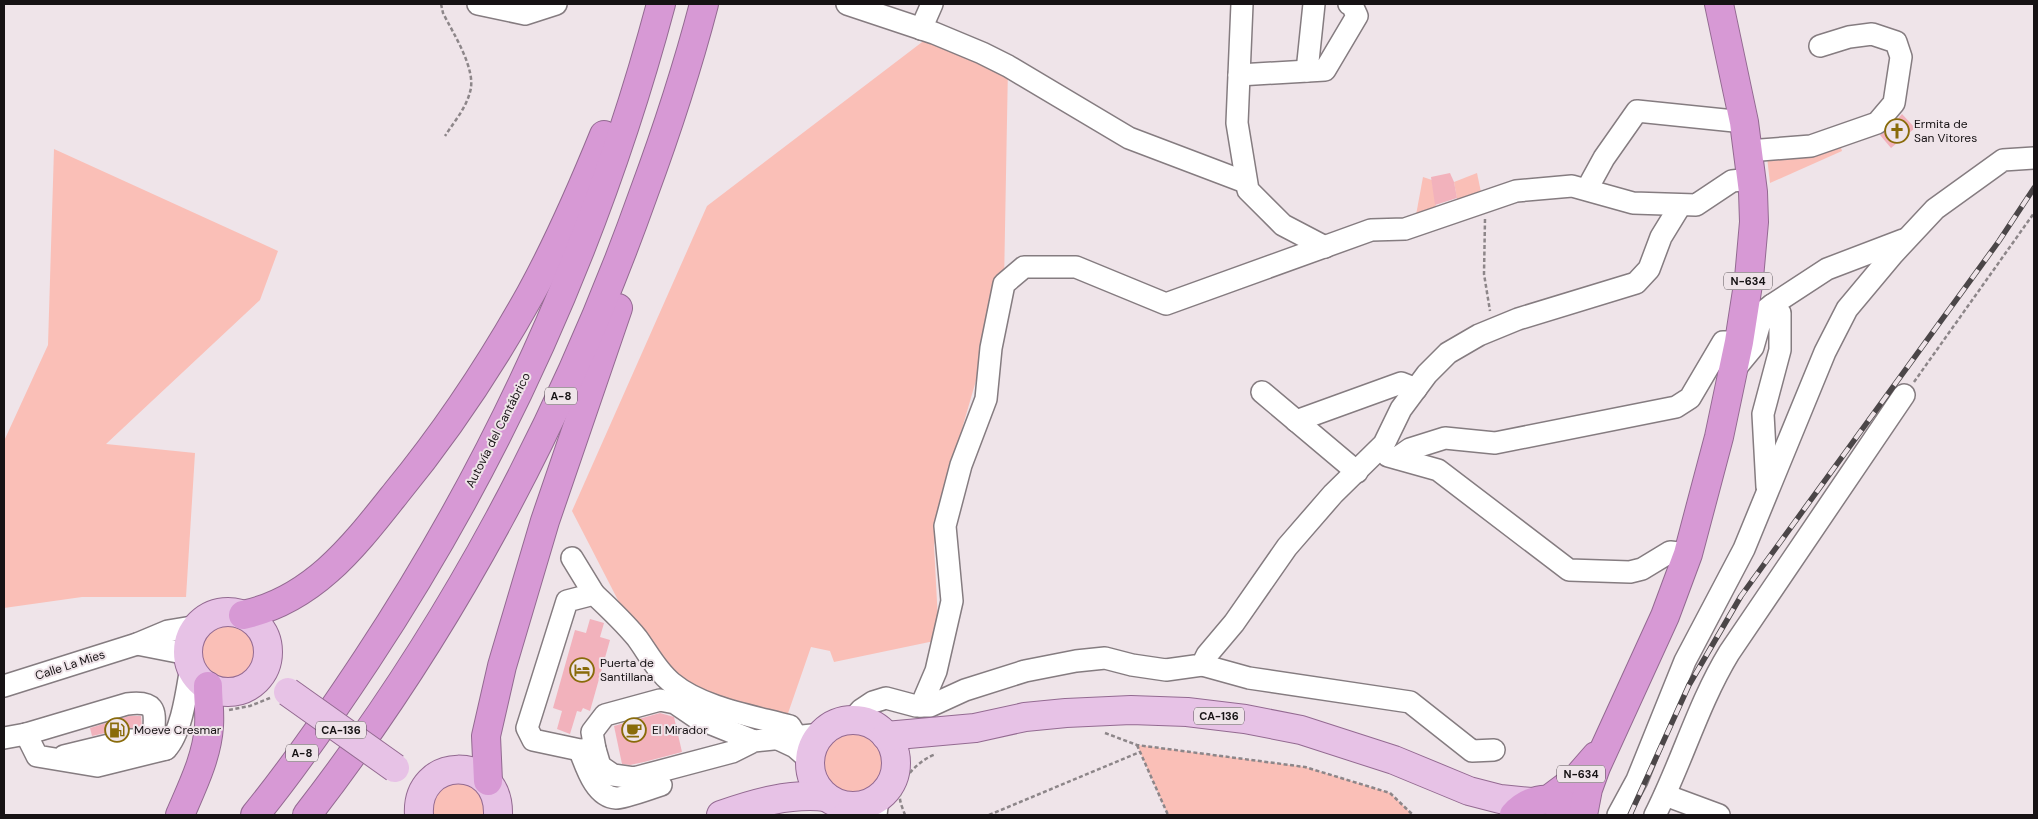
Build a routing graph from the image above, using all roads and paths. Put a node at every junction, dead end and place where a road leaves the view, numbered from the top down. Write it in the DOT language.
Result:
graph roads {
  1 [pos="441,4"];
  2 [pos="478,4"];
  3 [pos="556,4"];
  4 [pos="648,4"];
  5 [pos="661,4"];
  6 [pos="704,4"];
  7 [pos="712,4"];
  8 [pos="847,4"];
  9 [pos="932,4"];
  10 [pos="1242,4"];
  11 [pos="1314,4"];
  12 [pos="1349,4"];
  13 [pos="1719,4"];
  14 [pos="921,29"];
  15 [pos="1820,46"];
  16 [pos="1307,71"];
  17 [pos="1239,75"];
  18 [pos="1744,122"];
  19 [pos="445,136"];
  20 [pos="1748,151"];
  21 [pos="2034,158"];
  22 [pos="1751,179"];
  23 [pos="1245,182"];
  24 [pos="1587,189"];
  25 [pos="1486,203"];
  26 [pos="1680,206"];
  27 [pos="2034,213"];
  28 [pos="1907,239"];
  29 [pos="1325,247"];
  30 [pos="1488,293"];
  31 [pos="1772,305"];
  32 [pos="1739,342"];
  33 [pos="1734,370"];
  34 [pos="1416,389"];
  35 [pos="1262,392"];
  36 [pos="1904,396"];
  37 [pos="1296,421"];
  38 [pos="1376,452"];
  39 [pos="1397,458"];
  40 [pos="1357,472"];
  41 [pos="1767,494"];
  42 [pos="1688,554"];
  43 [pos="572,558"];
  44 [pos="594,594"];
  45 [pos="243,615"];
  46 [pos="198,626"];
  47 [pos="137,644"];
  48 [pos="1202,665"];
  49 [pos="196,669"];
  50 [pos="272,682"];
  51 [pos="4,686"];
  52 [pos="921,706"];
  53 [pos="224,711"];
  54 [pos="852,720"];
  55 [pos="975,728"];
  56 [pos="1102,732"];
  57 [pos="26,734"];
  58 [pos="799,736"];
  59 [pos="886,736"];
  60 [pos="4,738"];
  61 [pos="754,741"];
  62 [pos="1607,741"];
  63 [pos="1137,745"];
  64 [pos="162,748"];
  65 [pos="587,750"];
  66 [pos="1494,750"];
  67 [pos="1140,752"];
  68 [pos="937,754"];
  69 [pos="810,762"];
  70 [pos="395,768"];
  71 [pos="895,772"];
  72 [pos="434,778"];
  73 [pos="1454,786"];
  74 [pos="1665,795"];
  75 [pos="756,803"];
  76 [pos="498,804"];
  77 [pos="858,806"];
  78 [pos="1531,806"];
  79 [pos="419,809"];
  80 [pos="180,815"];
  81 [pos="255,815"];
  82 [pos="307,815"];
  83 [pos="721,815"];
  84 [pos="904,815"];
  85 [pos="989,815"];
  86 [pos="1168,815"];
  87 [pos="1413,815"];
  88 [pos="1486,815"];
  89 [pos="1577,815"];
  90 [pos="1583,815"];
  91 [pos="1618,815"];
  92 [pos="1655,815"];
  93 [pos="1719,815"];
  1 -- 19 [label="path"];
  2 -- 3 [label="street"];
  4 -- 45 [label="highway"];
  5 -- 81 [label="highway, Autovía del Cantábrico / A-8"];
  6 -- 82 [label="highway, A-8"];
  7 -- 76 [label="highway"];
  8 -- 14 [label="street"];
  9 -- 14 [label="street"];
  10 -- 17 [label="street"];
  11 -- 16 [label="street"];
  12 -- 16 [label="street"];
  13 -- 18 [label="highway, N-634"];
  14 -- 23 [label="street"];
  15 -- 20 [label="street"];
  16 -- 17 [label="street"];
  17 -- 23 [label="street"];
  18 -- 20 [label="highway, N-634"];
  18 -- 24 [label="street"];
  20 -- 22 [label="highway, N-634"];
  21 -- 28 [label="street"];
  22 -- 26 [label="street"];
  22 -- 32 [label="highway, N-634"];
  23 -- 29 [label="street"];
  24 -- 25 [label="street"];
  24 -- 26 [label="street"];
  25 -- 29 [label="street"];
  25 -- 30 [label="path"];
  26 -- 34 [label="street"];
  27 -- 36 [label="path"];
  28 -- 31 [label="street"];
  28 -- 41 [label="street"];
  29 -- 52 [label="street"];
  31 -- 33 [label="street"];
  31 -- 41 [label="street"];
  32 -- 33 [label="highway, N-634"];
  32 -- 39 [label="street"];
  33 -- 42 [label="highway, N-634"];
  34 -- 37 [label="street"];
  34 -- 38 [label="street"];
  35 -- 37 [label="street"];
  36 -- 74 [label="street"];
  37 -- 40 [label="street"];
  38 -- 39 [label="street"];
  38 -- 40 [label="street"];
  39 -- 42 [label="street"];
  40 -- 48 [label="street"];
  41 -- 91 [label="street"];
  42 -- 62 [label="highway, N-634"];
  43 -- 44 [label="street"];
  44 -- 58 [label="street"];
  44 -- 65 [label="street"];
  45 -- 46 [label="main road"];
  45 -- 50 [label="main road"];
  46 -- 47 [label="street, Calle La Mies"];
  46 -- 49 [label="main road"];
  47 -- 49 [label="street, Calle La Mies"];
  47 -- 51 [label="street, Calle La Mies"];
  48 -- 52 [label="street"];
  48 -- 66 [label="street"];
  49 -- 50 [label="main road"];
  49 -- 64 [label="street"];
  49 -- 80 [label="highway"];
  50 -- 53 [label="path"];
  50 -- 70 [label="main road, CA-136, bridge"];
  52 -- 54 [label="street"];
  54 -- 58 [label="main road"];
  54 -- 59 [label="main road"];
  55 -- 59 [label="main road"];
  55 -- 71 [label="main road"];
  55 -- 73 [label="main road, CA-136"];
  56 -- 63 [label="path"];
  57 -- 60 [label="street"];
  57 -- 64 [label="street"];
  57 -- 64 [label="street"];
  58 -- 61 [label="street"];
  58 -- 69 [label="street"];
  58 -- 69 [label="main road"];
  59 -- 71 [label="main road"];
  61 -- 65 [label="street"];
  61 -- 65 [label="street"];
  62 -- 78 [label="highway, N-634"];
  62 -- 90 [label="highway, N-634"];
  63 -- 67 [label="path"];
  63 -- 87 [label="path"];
  67 -- 85 [label="path"];
  67 -- 86 [label="path"];
  68 -- 84 [label="path"];
  69 -- 75 [label="main road"];
  69 -- 77 [label="main road"];
  70 -- 72 [label="main road"];
  70 -- 79 [label="main road"];
  71 -- 77 [label="main road"];
  72 -- 76 [label="main road"];
  72 -- 79 [label="main road"];
  73 -- 78 [label="main road"];
  73 -- 88 [label="main road"];
  74 -- 92 [label="street"];
  74 -- 93 [label="street"];
  75 -- 77 [label="main road"];
  75 -- 83 [label="main road"];
  78 -- 89 [label="highway, N-634"];
}
